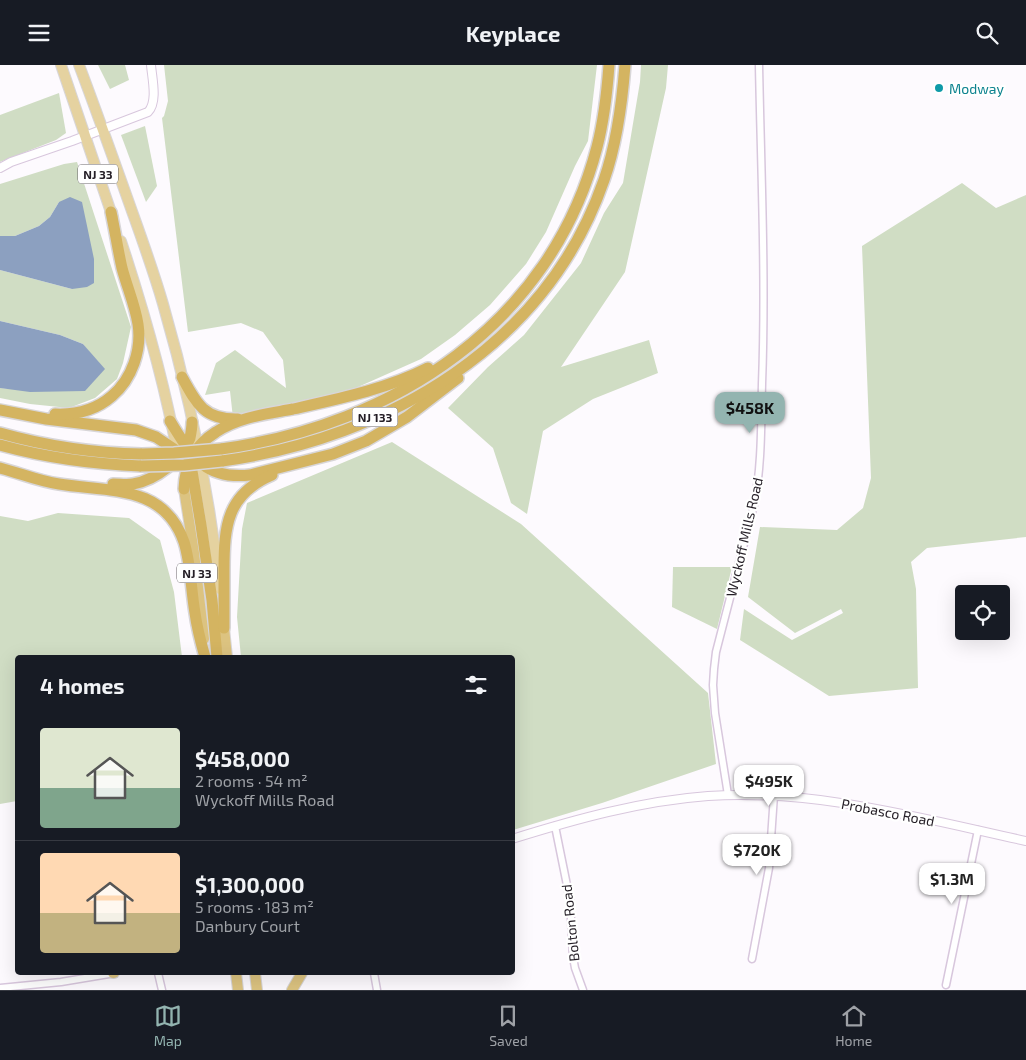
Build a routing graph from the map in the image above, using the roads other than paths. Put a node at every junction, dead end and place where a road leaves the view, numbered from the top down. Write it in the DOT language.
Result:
graph roads {
  1 [pos="61,65"];
  2 [pos="79,65"];
  3 [pos="151,65"];
  4 [pos="609,65"];
  5 [pos="625,65"];
  6 [pos="759,65"];
  7 [pos="103,129"];
  8 [pos="85,136"];
  9 [pos="0,167"];
  10 [pos="111,212"];
  11 [pos="492,326"];
  12 [pos="508,331"];
  13 [pos="182,377"];
  14 [pos="0,408"];
  15 [pos="247,419"];
  16 [pos="170,421"];
  17 [pos="192,422"];
  18 [pos="0,433"];
  19 [pos="0,445"];
  20 [pos="186,453"];
  21 [pos="221,455"];
  22 [pos="319,458"];
  23 [pos="202,464"];
  24 [pos="4,469"];
  25 [pos="184,489"];
  26 [pos="224,628"];
  27 [pos="205,655"];
  28 [pos="205,655"];
  29 [pos="217,655"];
  30 [pos="226,655"];
  31 [pos="728,795"];
  32 [pos="774,795"];
  33 [pos="555,826"];
  34 [pos="978,830"];
  35 [pos="515,838"];
  36 [pos="1026,841"];
  37 [pos="752,959"];
  38 [pos="102,975"];
  39 [pos="158,975"];
  40 [pos="236,975"];
  41 [pos="255,975"];
  42 [pos="301,975"];
  43 [pos="374,975"];
  44 [pos="946,985"];
  45 [pos="0,988"];
  46 [pos="162,990"];
  47 [pos="238,990"];
  48 [pos="257,990"];
  49 [pos="292,990"];
  50 [pos="377,990"];
  51 [pos="583,990"];
  1 -- 8 [label="main road, NJ 33"];
  2 -- 7 [label="main road, NJ 33"];
  3 -- 7 [label="street"];
  4 -- 11 [label="highway, NJ 133"];
  5 -- 12 [label="highway, NJ 133"];
  6 -- 31 [label="street, Wyckoff Mills Road"];
  7 -- 8 [label="street"];
  7 -- 13 [label="main road, NJ 33"];
  8 -- 9 [label="street"];
  8 -- 10 [label="main road, NJ 33"];
  10 -- 14 [label="highway"];
  10 -- 16 [label="main road, NJ 33"];
  11 -- 15 [label="highway"];
  11 -- 21 [label="highway, NJ 133"];
  12 -- 21 [label="highway, NJ 133"];
  12 -- 22 [label="highway"];
  13 -- 15 [label="highway"];
  13 -- 17 [label="main road, NJ 33"];
  14 -- 20 [label="highway"];
  15 -- 20 [label="highway"];
  16 -- 20 [label="highway"];
  17 -- 20 [label="highway"];
  18 -- 21 [label="highway, NJ 133, bridge"];
  19 -- 21 [label="highway, NJ 133, bridge"];
  20 -- 23 [label="highway"];
  20 -- 24 [label="highway"];
  20 -- 25 [label="highway"];
  20 -- 29 [label="highway"];
  22 -- 23 [label="highway"];
  22 -- 26 [label="highway"];
  23 -- 26 [label="main road, NJ 33"];
  24 -- 27 [label="highway"];
  25 -- 28 [label="highway, NJ 33"];
  26 -- 30 [label="highway, NJ 33"];
  31 -- 32 [label="street, Probasco Road"];
  31 -- 33 [label="street, Probasco Road"];
  32 -- 34 [label="street, Probasco Road"];
  32 -- 37 [label="street"];
  33 -- 35 [label="street, Probasco Road"];
  33 -- 51 [label="street, Bolton Road"];
  34 -- 36 [label="street, Probasco Road"];
  34 -- 44 [label="street"];
  38 -- 45 [label="street"];
  39 -- 46 [label="street"];
  40 -- 47 [label="highway"];
  41 -- 48 [label="highway"];
  42 -- 49 [label="highway"];
  43 -- 50 [label="street"];
}
